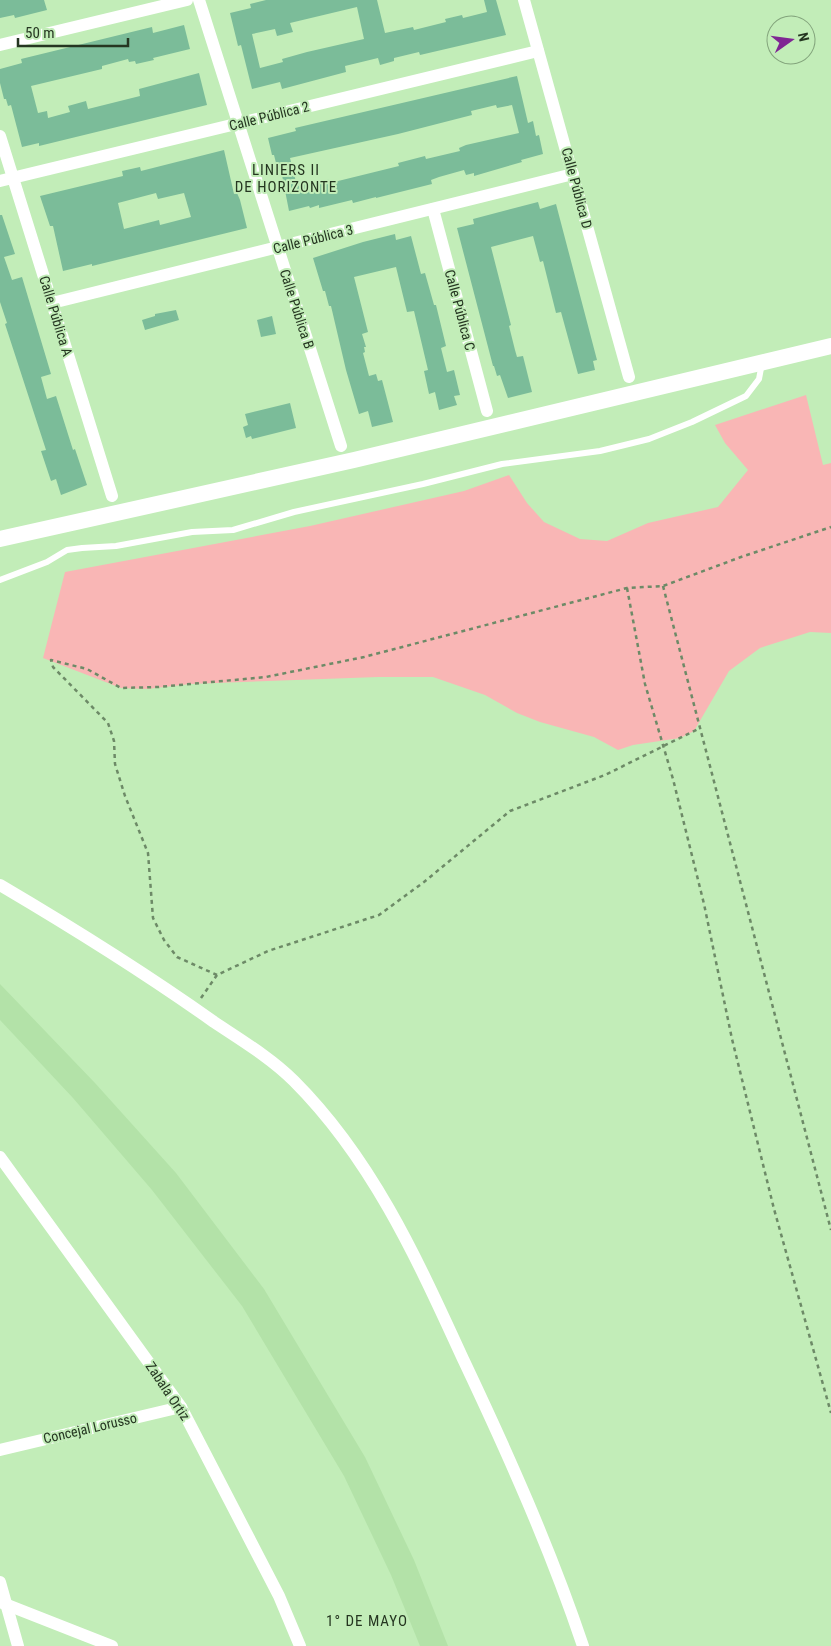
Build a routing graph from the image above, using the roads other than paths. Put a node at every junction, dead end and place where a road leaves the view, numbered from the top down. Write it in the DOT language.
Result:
graph roads {
  1 [pos="187,0"];
  2 [pos="199,0"];
  3 [pos="524,0"];
  4 [pos="0,45"];
  5 [pos="538,51"];
  6 [pos="238,123"];
  7 [pos="0,136"];
  8 [pos="573,174"];
  9 [pos="13,177"];
  10 [pos="0,180"];
  11 [pos="433,208"];
  12 [pos="278,247"];
  13 [pos="52,303"];
  14 [pos="831,346"];
  15 [pos="762,362"];
  16 [pos="629,377"];
  17 [pos="487,411"];
  18 [pos="340,446"];
  19 [pos="112,496"];
  20 [pos="0,539"];
  21 [pos="0,580"];
  22 [pos="0,885"];
  23 [pos="0,1157"];
  24 [pos="181,1406"];
  25 [pos="0,1450"];
  26 [pos="0,1582"];
  27 [pos="4,1604"];
  28 [pos="18,1646"];
  29 [pos="112,1646"];
  30 [pos="300,1646"];
  31 [pos="583,1646"];
  1 -- 4 [label="street"];
  2 -- 6 [label="street, Calle Pública B"];
  3 -- 5 [label="street, Calle Pública D"];
  5 -- 6 [label="street, Calle Pública 2"];
  5 -- 8 [label="street, Calle Pública D"];
  6 -- 9 [label="street, Calle Pública 2"];
  6 -- 12 [label="street, Calle Pública B"];
  7 -- 9 [label="street, Calle Pública A"];
  8 -- 11 [label="street, Calle Pública 3"];
  8 -- 16 [label="street, Calle Pública D"];
  9 -- 10 [label="street, Calle Pública 2"];
  9 -- 13 [label="street, Calle Pública A"];
  11 -- 12 [label="street, Calle Pública 3"];
  11 -- 17 [label="street, Calle Pública C"];
  12 -- 13 [label="street, Calle Pública 3"];
  12 -- 18 [label="street, Calle Pública B"];
  13 -- 19 [label="street, Calle Pública A"];
  14 -- 15 [label="street"];
  15 -- 20 [label="street"];
  15 -- 21 [label="lane"];
  22 -- 31 [label="street"];
  23 -- 24 [label="street, Zabala Ortiz"];
  24 -- 25 [label="street, Concejal Lorusso"];
  24 -- 30 [label="street, Zabala Ortiz"];
  26 -- 27 [label="street"];
  27 -- 28 [label="street"];
  27 -- 29 [label="street"];
}
